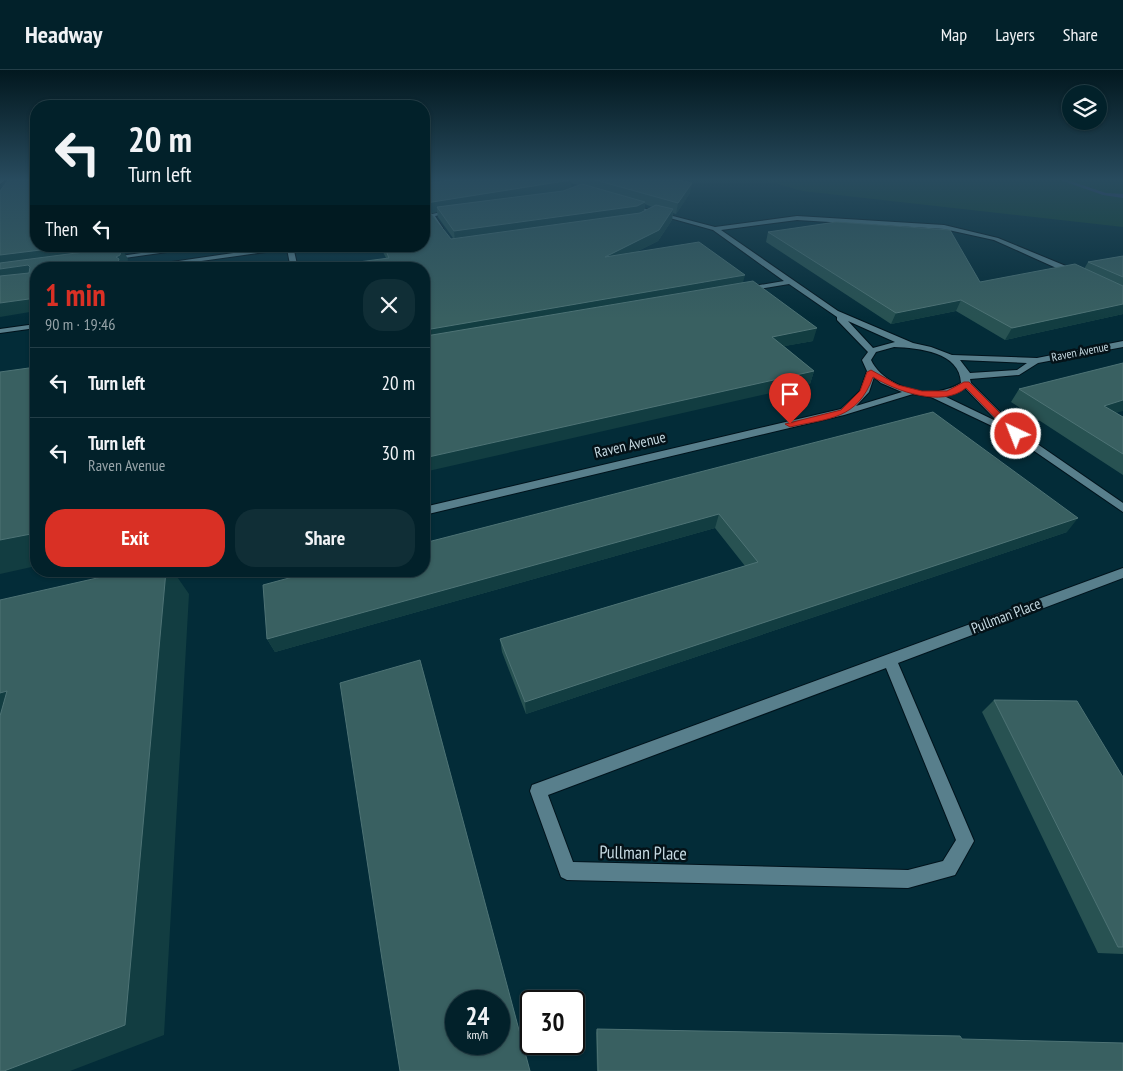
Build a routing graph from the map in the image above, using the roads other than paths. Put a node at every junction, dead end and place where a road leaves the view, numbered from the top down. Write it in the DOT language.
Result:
graph roads {
  1 [pos="438,226"];
  2 [pos="700,226"];
  3 [pos="744,226"];
  4 [pos="923,226"];
  5 [pos="715,230"];
  6 [pos="446,238"];
  7 [pos="161,252"];
  8 [pos="247,252"];
  9 [pos="99,260"];
  10 [pos="177,262"];
  11 [pos="1084,278"];
  12 [pos="790,282"];
  13 [pos="732,293"];
  14 [pos="835,313"];
  15 [pos="30,327"];
  16 [pos="0,331"];
  17 [pos="1123,344"];
  18 [pos="910,345"];
  19 [pos="871,350"];
  20 [pos="949,357"];
  21 [pos="1037,361"];
  22 [pos="871,372"];
  23 [pos="967,380"];
  24 [pos="911,392"];
  25 [pos="933,394"];
  26 [pos="844,412"];
  27 [pos="1016,434"];
  28 [pos="1123,508"];
  29 [pos="430,510"];
  30 [pos="1123,573"];
  31 [pos="890,660"];
  1 -- 6 [label="street"];
  2 -- 5 [label="street"];
  3 -- 5 [label="street"];
  4 -- 11 [label="street"];
  5 -- 12 [label="street"];
  7 -- 9 [label="street"];
  8 -- 10 [label="street"];
  12 -- 13 [label="street"];
  12 -- 14 [label="street"];
  14 -- 18 [label="street"];
  14 -- 19 [label="street"];
  15 -- 16 [label="street"];
  17 -- 21 [label="street, Raven Avenue"];
  18 -- 19 [label="street"];
  18 -- 20 [label="street"];
  19 -- 22 [label="street"];
  20 -- 21 [label="street, Raven Avenue"];
  20 -- 23 [label="street"];
  21 -- 23 [label="street, Raven Avenue"];
  22 -- 24 [label="street"];
  22 -- 26 [label="street"];
  23 -- 25 [label="street, Raven Avenue"];
  23 -- 27 [label="street"];
  24 -- 25 [label="street"];
  24 -- 26 [label="street, Raven Avenue"];
  25 -- 27 [label="street"];
  26 -- 29 [label="street, Raven Avenue"];
  27 -- 28 [label="street"];
  30 -- 31 [label="street, Pullman Place"];
  31 -- 31 [label="street, Pullman Place"];
}
